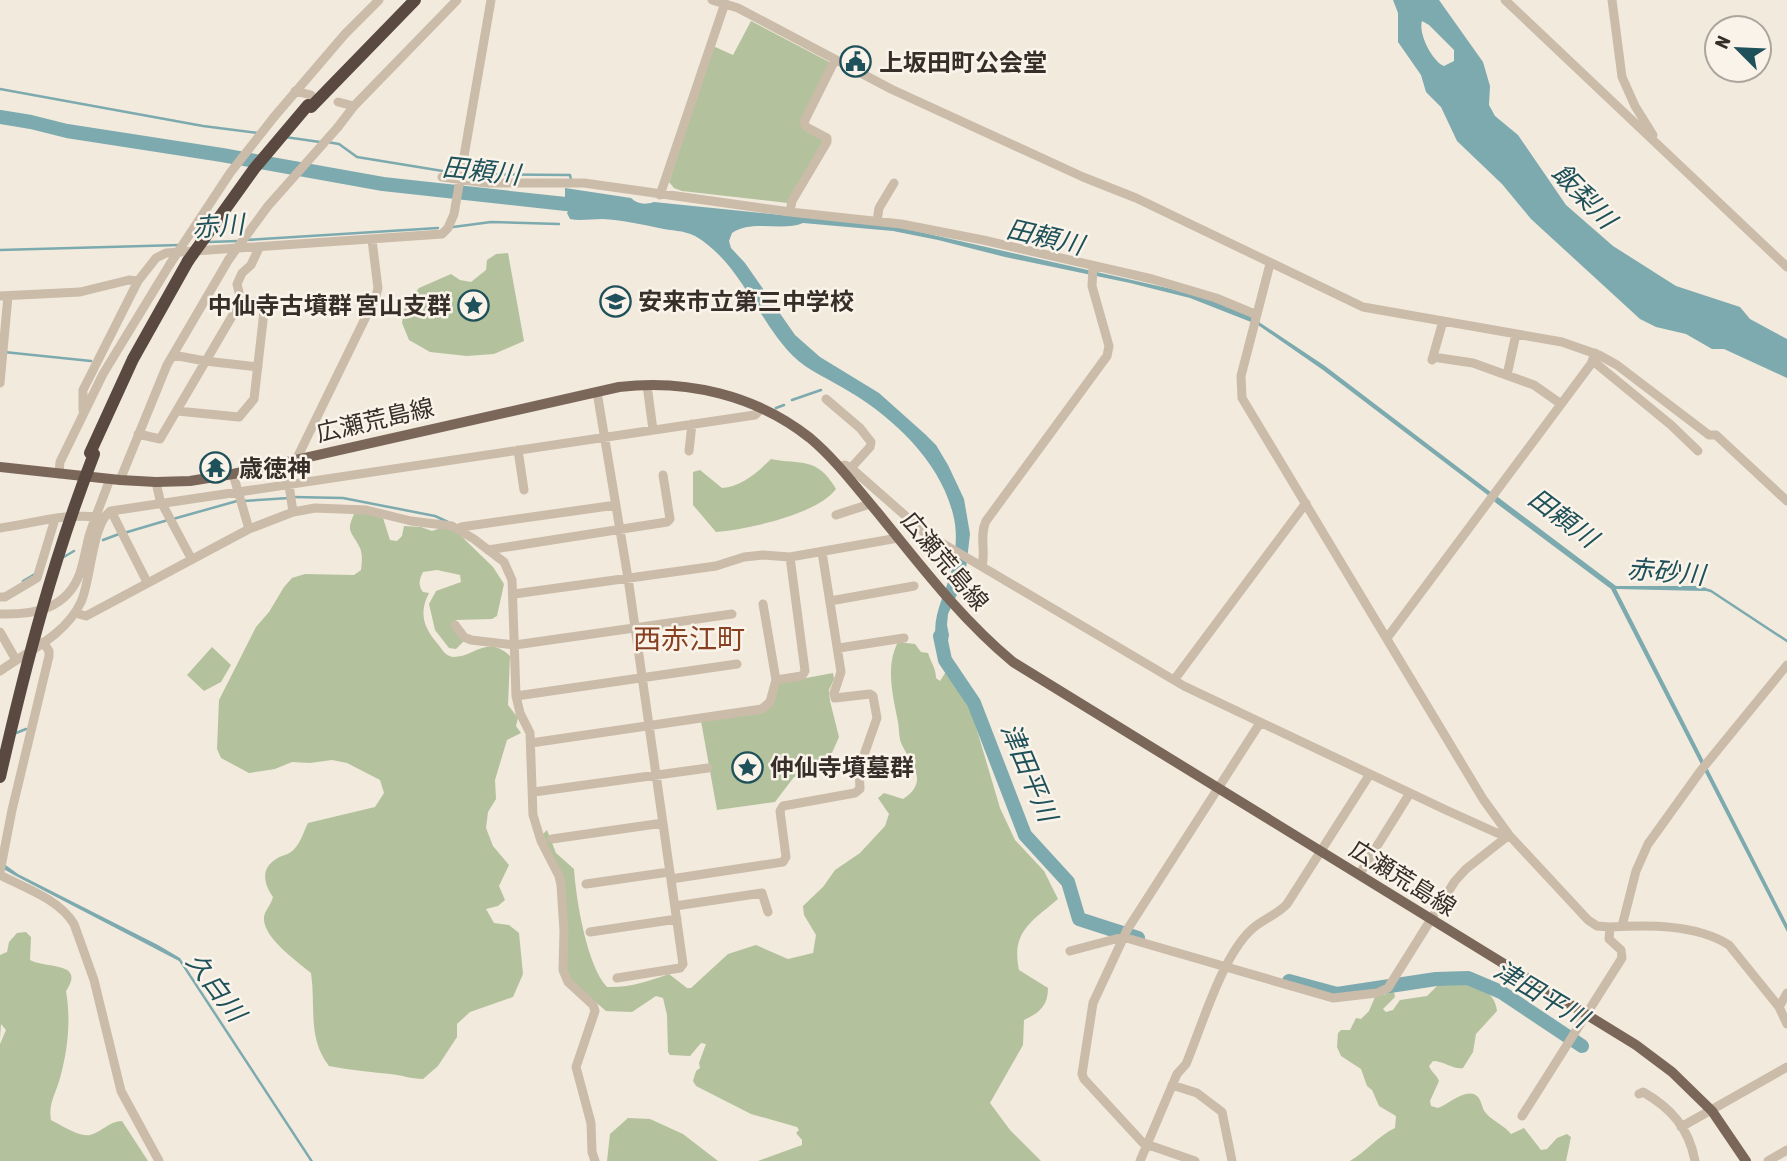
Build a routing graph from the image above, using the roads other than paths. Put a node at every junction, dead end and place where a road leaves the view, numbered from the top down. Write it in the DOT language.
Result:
graph roads {
  1 [pos="379,0"];
  2 [pos="407,0"];
  3 [pos="415,0"];
  4 [pos="457,0"];
  5 [pos="491,0"];
  6 [pos="712,0"];
  7 [pos="1505,0"];
  8 [pos="1612,0"];
  9 [pos="731,3"];
  10 [pos="835,60"];
  11 [pos="295,91"];
  12 [pos="310,102"];
  13 [pos="338,102"];
  14 [pos="354,106"];
  15 [pos="1659,146"];
  16 [pos="442,177"];
  17 [pos="459,181"];
  18 [pos="894,183"];
  19 [pos="660,195"];
  20 [pos="790,212"];
  21 [pos="877,220"];
  22 [pos="372,240"];
  23 [pos="259,248"];
  24 [pos="1270,264"];
  25 [pos="1787,267"];
  26 [pos="1092,271"];
  27 [pos="138,281"];
  28 [pos="4,296"];
  29 [pos="241,301"];
  30 [pos="1256,317"];
  31 [pos="1443,321"];
  32 [pos="1516,334"];
  33 [pos="173,355"];
  34 [pos="1594,357"];
  35 [pos="205,361"];
  36 [pos="258,367"];
  37 [pos="1507,375"];
  38 [pos="0,383"];
  39 [pos="647,384"];
  40 [pos="597,392"];
  41 [pos="826,399"];
  42 [pos="1561,404"];
  43 [pos="761,409"];
  44 [pos="177,411"];
  45 [pos="83,412"];
  46 [pos="692,424"];
  47 [pos="653,430"];
  48 [pos="138,434"];
  49 [pos="605,439"];
  50 [pos="518,450"];
  51 [pos="689,451"];
  52 [pos="1698,451"];
  53 [pos="92,453"];
  54 [pos="296,460"];
  55 [pos="0,467"];
  56 [pos="846,467"];
  57 [pos="59,474"];
  58 [pos="233,474"];
  59 [pos="663,475"];
  60 [pos="115,480"];
  61 [pos="156,481"];
  62 [pos="289,485"];
  63 [pos="524,490"];
  64 [pos="238,493"];
  65 [pos="1787,501"];
  66 [pos="1306,503"];
  67 [pos="163,504"];
  68 [pos="870,504"];
  69 [pos="616,505"];
  70 [pos="111,511"];
  71 [pos="293,512"];
  72 [pos="836,515"];
  73 [pos="96,517"];
  74 [pos="55,519"];
  75 [pos="0,528"];
  76 [pos="248,529"];
  77 [pos="459,529"];
  78 [pos="621,529"];
  79 [pos="898,538"];
  80 [pos="488,550"];
  81 [pos="822,552"];
  82 [pos="790,557"];
  83 [pos="191,558"];
  84 [pos="982,566"];
  85 [pos="628,578"];
  86 [pos="147,582"];
  87 [pos="914,586"];
  88 [pos="514,594"];
  89 [pos="0,597"];
  90 [pos="830,601"];
  91 [pos="762,604"];
  92 [pos="75,613"];
  93 [pos="0,614"];
  94 [pos="732,614"];
  95 [pos="455,625"];
  96 [pos="634,628"];
  97 [pos="0,632"];
  98 [pos="904,638"];
  99 [pos="1387,638"];
  100 [pos="43,642"];
  101 [pos="515,645"];
  102 [pos="839,648"];
  103 [pos="16,660"];
  104 [pos="737,664"];
  105 [pos="1787,665"];
  106 [pos="0,671"];
  107 [pos="642,678"];
  108 [pos="776,680"];
  109 [pos="1174,680"];
  110 [pos="516,696"];
  111 [pos="1260,723"];
  112 [pos="649,726"];
  113 [pos="531,743"];
  114 [pos="0,759"];
  115 [pos="708,768"];
  116 [pos="656,774"];
  117 [pos="1370,774"];
  118 [pos="0,777"];
  119 [pos="1217,789"];
  120 [pos="534,792"];
  121 [pos="1410,793"];
  122 [pos="663,823"];
  123 [pos="1509,835"];
  124 [pos="552,839"];
  125 [pos="1321,852"];
  126 [pos="0,874"];
  127 [pos="670,875"];
  128 [pos="1360,875"];
  129 [pos="586,884"];
  130 [pos="675,906"];
  131 [pos="768,912"];
  132 [pos="677,919"];
  133 [pos="1430,919"];
  134 [pos="1622,926"];
  135 [pos="1610,927"];
  136 [pos="590,932"];
  137 [pos="1125,934"];
  138 [pos="1070,951"];
  139 [pos="1227,964"];
  140 [pos="617,978"];
  141 [pos="1787,993"];
  142 [pos="1779,1007"];
  143 [pos="1586,1015"];
  144 [pos="1787,1024"];
  145 [pos="1787,1067"];
  146 [pos="1172,1085"];
  147 [pos="1639,1094"];
  148 [pos="1712,1111"];
  149 [pos="1521,1116"];
  150 [pos="1683,1126"];
  151 [pos="1147,1146"];
  152 [pos="1787,1150"];
  153 [pos="159,1161"];
  154 [pos="595,1161"];
  155 [pos="1140,1161"];
  156 [pos="1195,1161"];
  157 [pos="1232,1161"];
  158 [pos="1695,1161"];
  159 [pos="1746,1161"];
  160 [pos="1768,1161"];
  1 -- 11 [label="street"];
  2 -- 12 [label="highway"];
  3 -- 12 [label="highway"];
  4 -- 14 [label="street"];
  5 -- 17 [label="street"];
  6 -- 9 [label="street"];
  7 -- 15 [label="street"];
  8 -- 15 [label="street"];
  9 -- 10 [label="street"];
  9 -- 19 [label="street"];
  10 -- 20 [label="street"];
  10 -- 24 [label="street"];
  11 -- 12 [label="street"];
  11 -- 45 [label="street, bridge"];
  12 -- 53 [label="highway, bridge"];
  13 -- 14 [label="street"];
  14 -- 33 [label="street, bridge"];
  15 -- 25 [label="street"];
  16 -- 17 [label="street"];
  17 -- 19 [label="street"];
  17 -- 22 [label="street"];
  18 -- 21 [label="street"];
  19 -- 20 [label="street"];
  20 -- 21 [label="street"];
  21 -- 26 [label="street"];
  22 -- 23 [label="street"];
  22 -- 54 [label="street"];
  23 -- 27 [label="street"];
  23 -- 29 [label="street"];
  24 -- 30 [label="street"];
  24 -- 31 [label="street"];
  26 -- 30 [label="street"];
  26 -- 84 [label="street"];
  27 -- 28 [label="street"];
  27 -- 45 [label="street"];
  28 -- 38 [label="street"];
  29 -- 35 [label="street"];
  29 -- 36 [label="street"];
  30 -- 66 [label="street"];
  31 -- 32 [label="street"];
  31 -- 37 [label="street"];
  32 -- 34 [label="street"];
  32 -- 37 [label="street"];
  33 -- 35 [label="street"];
  33 -- 48 [label="street"];
  34 -- 42 [label="street"];
  34 -- 52 [label="street"];
  34 -- 65 [label="street"];
  35 -- 36 [label="street"];
  35 -- 44 [label="street"];
  36 -- 44 [label="street"];
  37 -- 42 [label="street"];
  39 -- 40 [label="main road, 広瀬荒島線"];
  39 -- 43 [label="main road, 広瀬荒島線"];
  39 -- 47 [label="street"];
  40 -- 49 [label="street"];
  40 -- 54 [label="main road, 広瀬荒島線"];
  41 -- 56 [label="street"];
  42 -- 99 [label="street"];
  43 -- 46 [label="street"];
  43 -- 56 [label="main road, 広瀬荒島線"];
  44 -- 48 [label="street"];
  45 -- 57 [label="street"];
  46 -- 47 [label="street"];
  46 -- 51 [label="street"];
  47 -- 49 [label="street"];
  48 -- 60 [label="street"];
  49 -- 50 [label="street"];
  49 -- 69 [label="street"];
  50 -- 62 [label="street"];
  50 -- 63 [label="street"];
  53 -- 114 [label="highway, bridge"];
  53 -- 118 [label="highway, bridge"];
  54 -- 58 [label="main road, 広瀬荒島線"];
  54 -- 62 [label="street"];
  55 -- 57 [label="main road, 広瀬荒島線"];
  56 -- 68 [label="main road, 広瀬荒島線"];
  56 -- 84 [label="street"];
  57 -- 60 [label="main road, 広瀬荒島線"];
  58 -- 61 [label="main road, 広瀬荒島線"];
  58 -- 64 [label="street"];
  59 -- 78 [label="street"];
  60 -- 61 [label="main road, 広瀬荒島線"];
  60 -- 73 [label="street"];
  61 -- 67 [label="street"];
  62 -- 64 [label="street"];
  62 -- 71 [label="street"];
  64 -- 67 [label="street"];
  64 -- 76 [label="street"];
  66 -- 99 [label="street"];
  66 -- 109 [label="street"];
  67 -- 70 [label="street"];
  67 -- 83 [label="street"];
  68 -- 72 [label="street"];
  68 -- 79 [label="main road, 広瀬荒島線"];
  69 -- 77 [label="street"];
  69 -- 78 [label="street"];
  70 -- 86 [label="street"];
  70 -- 92 [label="street"];
  71 -- 76 [label="street"];
  71 -- 77 [label="street"];
  73 -- 74 [label="street"];
  73 -- 93 [label="street"];
  74 -- 75 [label="street"];
  74 -- 89 [label="street"];
  76 -- 83 [label="street"];
  77 -- 80 [label="street"];
  78 -- 80 [label="street"];
  78 -- 85 [label="street"];
  79 -- 81 [label="street"];
  79 -- 119 [label="main road, 広瀬荒島線"];
  80 -- 88 [label="street"];
  81 -- 82 [label="street"];
  81 -- 90 [label="street"];
  82 -- 85 [label="street"];
  82 -- 108 [label="street"];
  83 -- 86 [label="street"];
  84 -- 109 [label="street"];
  85 -- 88 [label="street"];
  85 -- 96 [label="street"];
  86 -- 92 [label="street"];
  87 -- 90 [label="street"];
  88 -- 101 [label="street"];
  90 -- 102 [label="street"];
  91 -- 108 [label="street"];
  92 -- 100 [label="street"];
  94 -- 96 [label="street"];
  95 -- 101 [label="street"];
  96 -- 101 [label="street"];
  96 -- 107 [label="street"];
  97 -- 103 [label="street"];
  98 -- 102 [label="street"];
  99 -- 123 [label="street"];
  100 -- 103 [label="street"];
  100 -- 126 [label="street"];
  101 -- 110 [label="street"];
  102 -- 127 [label="street"];
  103 -- 106 [label="street"];
  104 -- 107 [label="street"];
  105 -- 134 [label="street"];
  107 -- 110 [label="street"];
  107 -- 112 [label="street"];
  108 -- 112 [label="street"];
  109 -- 111 [label="street"];
  110 -- 113 [label="street"];
  111 -- 117 [label="street"];
  111 -- 119 [label="street"];
  112 -- 113 [label="street"];
  112 -- 116 [label="street"];
  113 -- 154 [label="street"];
  115 -- 116 [label="street"];
  116 -- 120 [label="street"];
  116 -- 122 [label="street"];
  117 -- 121 [label="street"];
  117 -- 125 [label="street"];
  119 -- 125 [label="main road, 広瀬荒島線"];
  119 -- 137 [label="street"];
  121 -- 123 [label="street"];
  121 -- 128 [label="street"];
  122 -- 124 [label="street"];
  122 -- 127 [label="street"];
  123 -- 133 [label="street"];
  123 -- 135 [label="street"];
  125 -- 128 [label="main road, 広瀬荒島線"];
  125 -- 139 [label="street"];
  126 -- 153 [label="street"];
  127 -- 129 [label="street"];
  127 -- 130 [label="street"];
  128 -- 133 [label="main road, 広瀬荒島線"];
  130 -- 131 [label="street"];
  130 -- 132 [label="street"];
  132 -- 136 [label="street"];
  132 -- 140 [label="street"];
  133 -- 139 [label="street"];
  133 -- 143 [label="main road, 広瀬荒島線"];
  134 -- 135 [label="street"];
  134 -- 142 [label="street"];
  135 -- 143 [label="street"];
  137 -- 138 [label="street"];
  137 -- 139 [label="street"];
  137 -- 151 [label="street"];
  139 -- 146 [label="street"];
  141 -- 142 [label="street"];
  142 -- 144 [label="street"];
  143 -- 148 [label="main road, 広瀬荒島線"];
  143 -- 149 [label="street"];
  145 -- 148 [label="street"];
  146 -- 151 [label="street"];
  146 -- 157 [label="street"];
  147 -- 150 [label="street"];
  148 -- 150 [label="street"];
  148 -- 159 [label="main road, 広瀬荒島線"];
  150 -- 158 [label="street"];
  151 -- 155 [label="street"];
  151 -- 156 [label="street"];
  152 -- 160 [label="street"];
}
